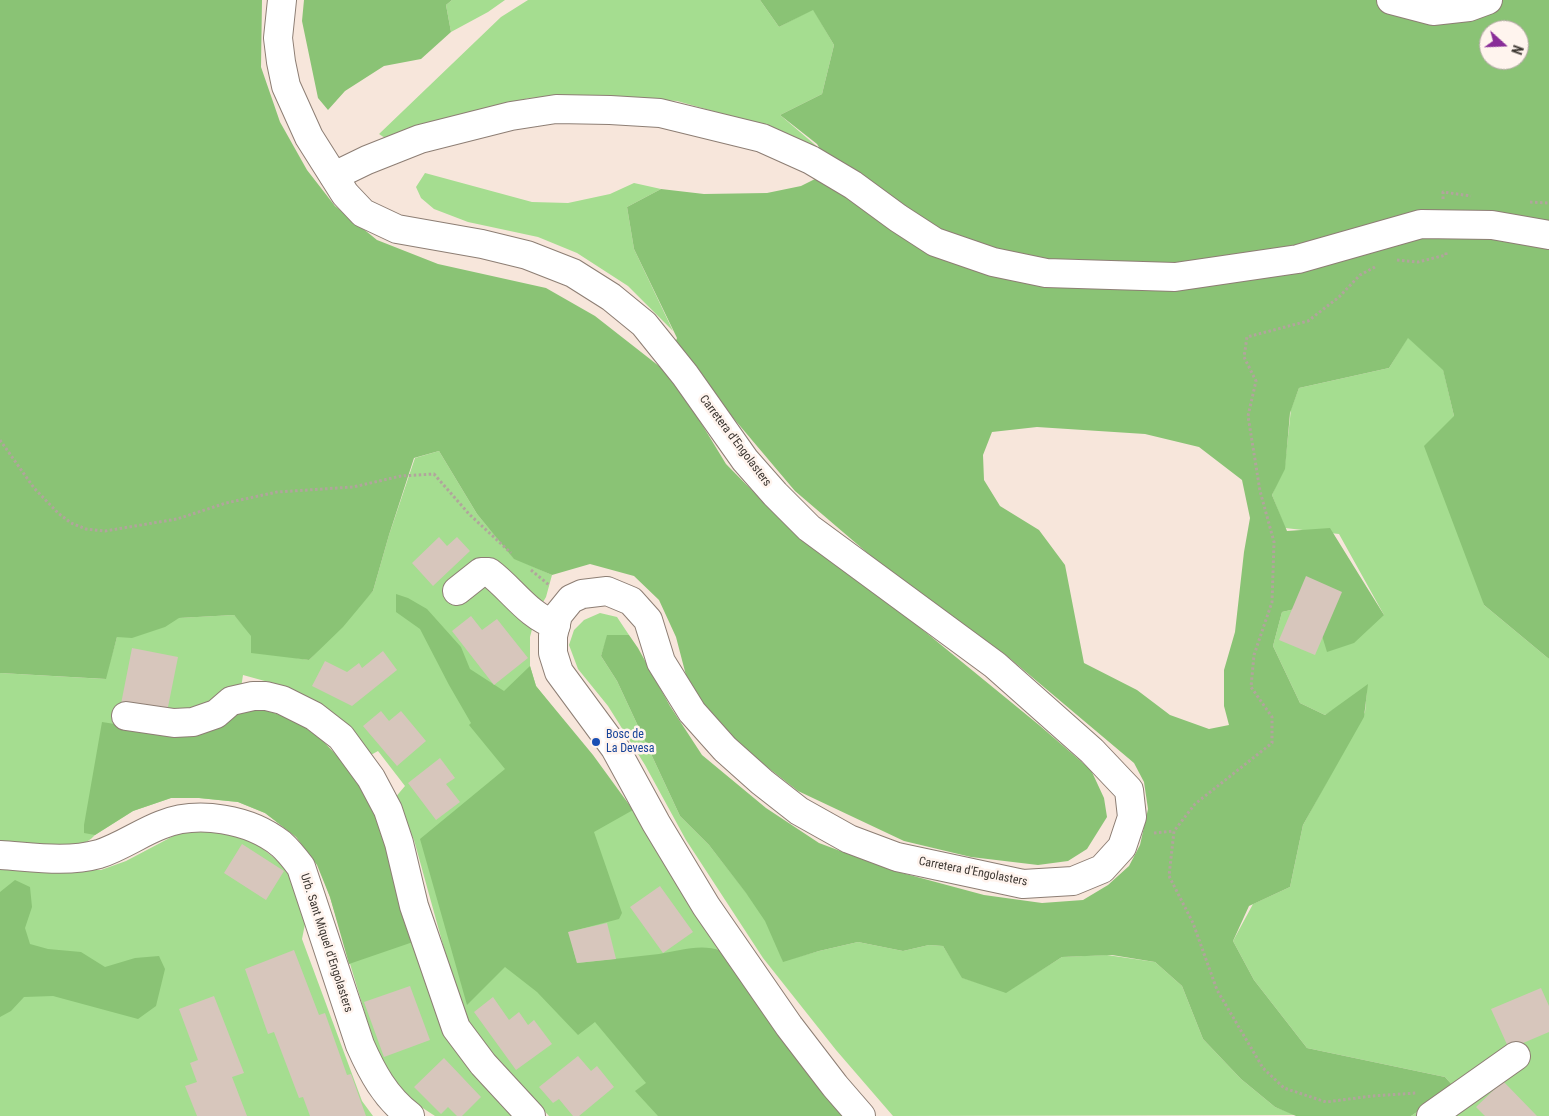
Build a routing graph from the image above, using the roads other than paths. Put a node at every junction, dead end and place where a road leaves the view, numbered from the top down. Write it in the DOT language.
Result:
graph roads {
  1 [pos="282,0"];
  2 [pos="1391,0"];
  3 [pos="1488,0"];
  4 [pos="334,176"];
  5 [pos="1549,235"];
  6 [pos="457,591"];
  7 [pos="556,625"];
  8 [pos="126,716"];
  9 [pos="0,855"];
  10 [pos="1516,1056"];
  11 [pos="410,1116"];
  12 [pos="531,1116"];
  13 [pos="861,1116"];
  14 [pos="1431,1116"];
  1 -- 4 [label="main road, Carretera d'Engolasters"];
  2 -- 3 [label="main road"];
  4 -- 5 [label="main road"];
  4 -- 7 [label="main road, Carretera d'Engolasters"];
  6 -- 7 [label="main road"];
  7 -- 13 [label="main road"];
  8 -- 12 [label="main road"];
  9 -- 11 [label="main road, Urb. Sant Miquel d'Engolasters"];
  10 -- 14 [label="main road"];
}
